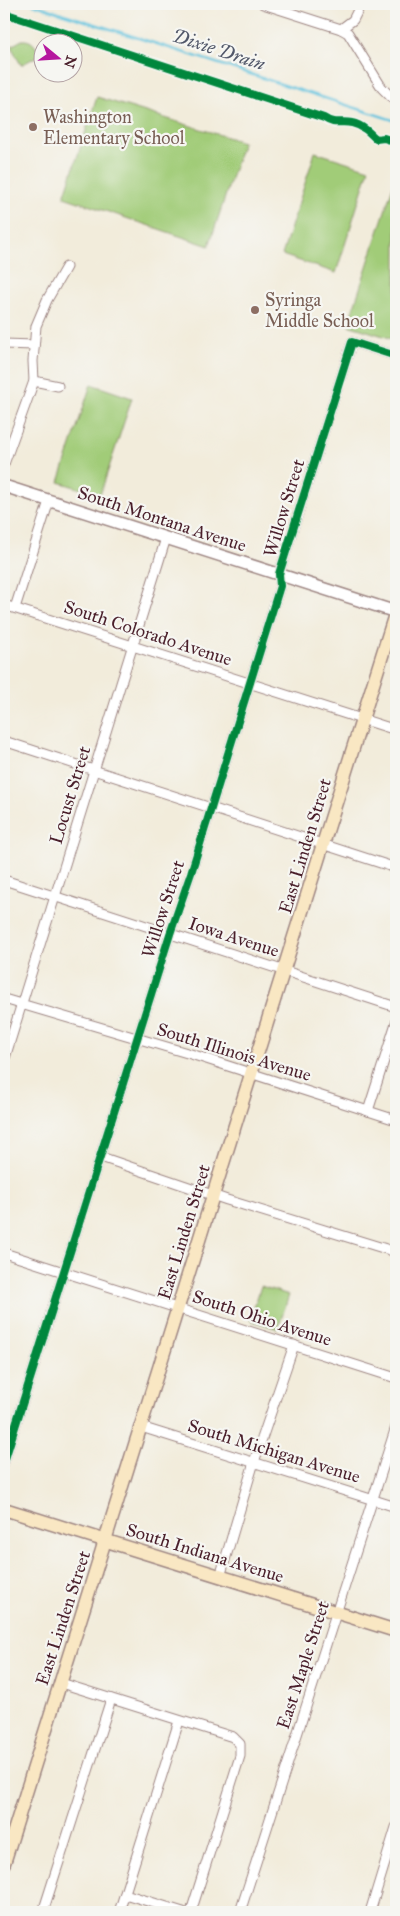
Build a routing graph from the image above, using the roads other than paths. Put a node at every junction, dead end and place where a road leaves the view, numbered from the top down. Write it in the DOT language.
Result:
graph roads {
  1 [pos="263,4"];
  2 [pos="361,4"];
  3 [pos="341,29"];
  4 [pos="396,102"];
  5 [pos="66,266"];
  6 [pos="4,344"];
  7 [pos="34,345"];
  8 [pos="396,356"];
  9 [pos="34,381"];
  10 [pos="58,386"];
  11 [pos="4,464"];
  12 [pos="4,486"];
  13 [pos="49,501"];
  14 [pos="166,538"];
  15 [pos="279,574"];
  16 [pos="4,604"];
  17 [pos="16,608"];
  18 [pos="396,612"];
  19 [pos="133,646"];
  20 [pos="250,683"];
  21 [pos="363,719"];
  22 [pos="396,730"];
  23 [pos="4,741"];
  24 [pos="94,770"];
  25 [pos="210,808"];
  26 [pos="324,845"];
  27 [pos="396,868"];
  28 [pos="4,880"];
  29 [pos="55,897"];
  30 [pos="170,934"];
  31 [pos="284,971"];
  32 [pos="4,999"];
  33 [pos="22,1004"];
  34 [pos="396,1007"];
  35 [pos="396,1022"];
  36 [pos="138,1039"];
  37 [pos="4,1061"];
  38 [pos="252,1074"];
  39 [pos="368,1111"];
  40 [pos="396,1120"];
  41 [pos="101,1156"];
  42 [pos="213,1196"];
  43 [pos="396,1252"];
  44 [pos="4,1253"];
  45 [pos="64,1272"];
  46 [pos="178,1307"];
  47 [pos="294,1345"];
  48 [pos="396,1378"];
  49 [pos="141,1426"];
  50 [pos="396,1427"];
  51 [pos="4,1462"];
  52 [pos="254,1462"];
  53 [pos="373,1499"];
  54 [pos="396,1507"];
  55 [pos="4,1509"];
  56 [pos="105,1541"];
  57 [pos="220,1577"];
  58 [pos="337,1613"];
  59 [pos="396,1631"];
  60 [pos="60,1683"];
  61 [pos="111,1699"];
  62 [pos="179,1720"];
  63 [pos="396,1827"];
  64 [pos="4,1863"];
  65 [pos="125,1894"];
  66 [pos="43,1912"];
  67 [pos="119,1912"];
  68 [pos="184,1912"];
  69 [pos="191,1912"];
  70 [pos="240,1912"];
  71 [pos="370,1912"];
  1 -- 3 [label="street"];
  2 -- 3 [label="street"];
  3 -- 4 [label="street"];
  5 -- 7 [label="street"];
  6 -- 7 [label="street"];
  7 -- 9 [label="street"];
  8 -- 15 [label="street, Willow Street"];
  9 -- 10 [label="street"];
  9 -- 11 [label="street"];
  12 -- 13 [label="street, South Montana Avenue"];
  13 -- 14 [label="street, South Montana Avenue"];
  13 -- 17 [label="street"];
  14 -- 15 [label="street, South Montana Avenue"];
  14 -- 19 [label="street, Locust Street"];
  15 -- 18 [label="street, South Montana Avenue"];
  15 -- 20 [label="street, Willow Street"];
  16 -- 17 [label="street, South Colorado Avenue"];
  17 -- 19 [label="street, South Colorado Avenue"];
  18 -- 21 [label="main road, East Linden Street"];
  19 -- 20 [label="street, South Colorado Avenue"];
  19 -- 24 [label="street, Locust Street"];
  20 -- 21 [label="street, South Colorado Avenue"];
  20 -- 25 [label="street, Willow Street"];
  21 -- 22 [label="street, South Colorado Avenue"];
  21 -- 26 [label="main road, East Linden Street"];
  23 -- 24 [label="street"];
  24 -- 25 [label="street"];
  24 -- 29 [label="street, Locust Street"];
  25 -- 26 [label="street"];
  25 -- 30 [label="street, Willow Street"];
  26 -- 27 [label="street"];
  26 -- 31 [label="main road, East Linden Street"];
  28 -- 29 [label="street, Iowa Avenue"];
  29 -- 30 [label="street, Iowa Avenue"];
  29 -- 33 [label="street, Locust Street"];
  30 -- 31 [label="street, Iowa Avenue"];
  30 -- 36 [label="street, Willow Street"];
  31 -- 34 [label="street, Iowa Avenue"];
  31 -- 38 [label="main road, East Linden Street"];
  32 -- 33 [label="street, South Illinois Avenue"];
  33 -- 36 [label="street, South Illinois Avenue"];
  33 -- 37 [label="street, Locust Street"];
  35 -- 39 [label="street"];
  36 -- 38 [label="street, South Illinois Avenue"];
  36 -- 41 [label="street, Willow Street"];
  38 -- 39 [label="street, South Illinois Avenue"];
  38 -- 42 [label="main road, East Linden Street"];
  39 -- 40 [label="street, South Illinois Avenue"];
  41 -- 42 [label="street"];
  41 -- 45 [label="street, Willow Street"];
  42 -- 43 [label="street"];
  42 -- 46 [label="main road, East Linden Street"];
  44 -- 45 [label="street, South Ohio Avenue"];
  45 -- 46 [label="street, South Ohio Avenue"];
  45 -- 51 [label="street, Willow Street"];
  46 -- 47 [label="street, South Ohio Avenue"];
  46 -- 49 [label="main road, East Linden Street"];
  47 -- 48 [label="street, South Ohio Avenue"];
  47 -- 52 [label="street"];
  49 -- 52 [label="street, South Michigan Avenue"];
  49 -- 56 [label="main road, East Linden Street"];
  50 -- 53 [label="street, East Maple Street"];
  52 -- 53 [label="street, South Michigan Avenue"];
  52 -- 57 [label="street"];
  53 -- 54 [label="street, South Michigan Avenue"];
  53 -- 58 [label="street, East Maple Street"];
  55 -- 56 [label="main road, South Indiana Avenue"];
  56 -- 57 [label="main road, South Indiana Avenue"];
  56 -- 60 [label="main road, East Linden Street"];
  57 -- 58 [label="main road, South Indiana Avenue"];
  58 -- 59 [label="main road, South Indiana Avenue"];
  58 -- 70 [label="street, East Maple Street"];
  60 -- 61 [label="street"];
  60 -- 64 [label="main road, East Linden Street"];
  61 -- 62 [label="street"];
  61 -- 66 [label="street"];
  62 -- 65 [label="street"];
  62 -- 69 [label="street"];
  63 -- 71 [label="street"];
  65 -- 67 [label="street"];
  65 -- 68 [label="street"];
}
